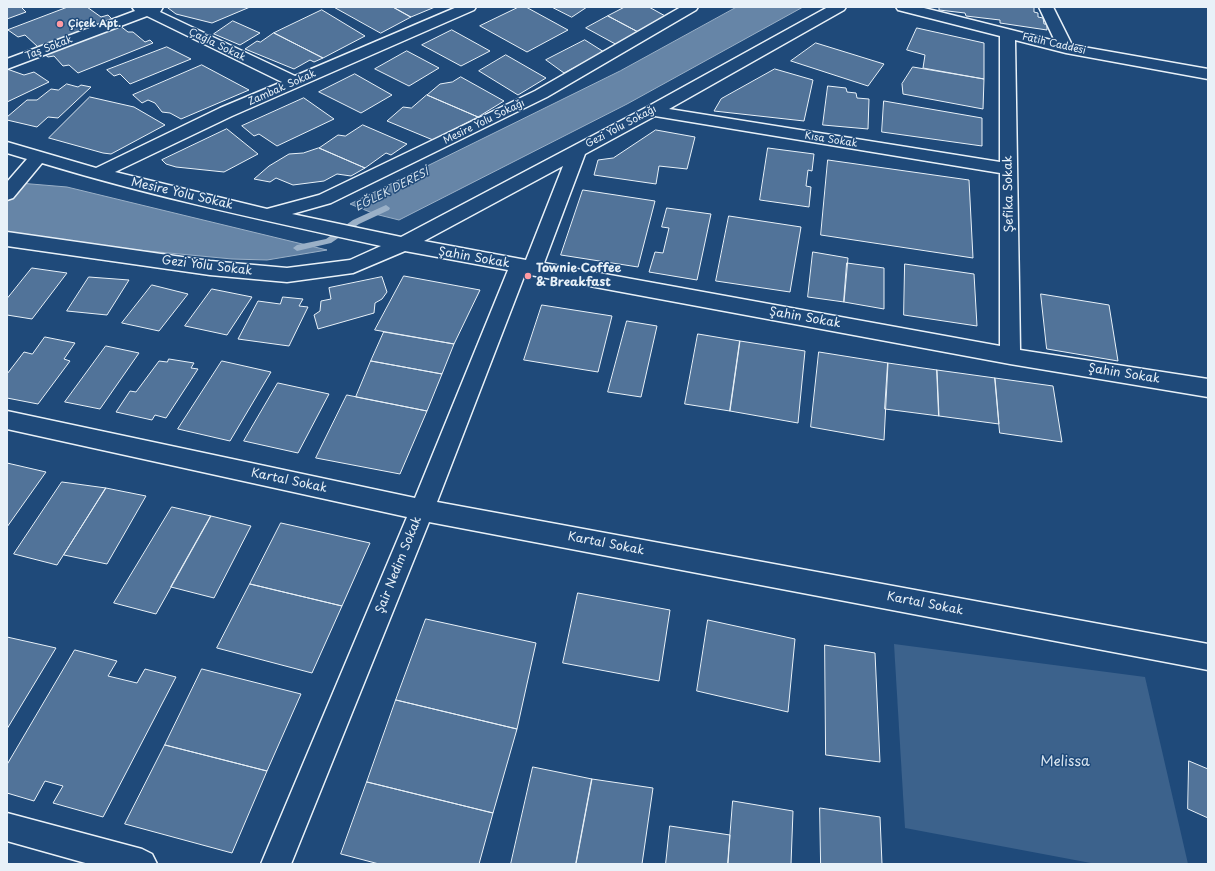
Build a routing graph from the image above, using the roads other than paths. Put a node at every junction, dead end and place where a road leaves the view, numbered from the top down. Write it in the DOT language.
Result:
graph roads {
  1 [pos="469,7"];
  2 [pos="691,7"];
  3 [pos="839,7"];
  4 [pos="902,7"];
  5 [pos="1046,7"];
  6 [pos="149,8"];
  7 [pos="1007,32"];
  8 [pos="1066,48"];
  9 [pos="7,64"];
  10 [pos="1208,74"];
  11 [pos="294,82"];
  12 [pos="653,111"];
  13 [pos="7,147"];
  14 [pos="578,150"];
  15 [pos="39,156"];
  16 [pos="1008,169"];
  17 [pos="97,174"];
  18 [pos="7,194"];
  19 [pos="267,215"];
  20 [pos="7,239"];
  21 [pos="402,244"];
  22 [pos="526,267"];
  23 [pos="1010,356"];
  24 [pos="1208,388"];
  25 [pos="7,420"];
  26 [pos="422,510"];
  27 [pos="1208,657"];
  28 [pos="7,827"];
  29 [pos="142,864"];
  30 [pos="276,864"];
  1 -- 11 [label="street, Zambak Sokak"];
  2 -- 19 [label="street, Mesire Yolu Sokağı"];
  3 -- 12 [label="street, Gezi Yolu Sokağı"];
  4 -- 7 [label="street, Fatih Caddesi"];
  5 -- 8 [label="street"];
  6 -- 9 [label="street, Taş Sokak"];
  6 -- 11 [label="street, Çağla Sokak"];
  7 -- 8 [label="street, Fatih Caddesi"];
  7 -- 16 [label="street, Şefika Sokak"];
  8 -- 10 [label="street, Fatih Caddesi"];
  11 -- 17 [label="street, Zambak Sokak"];
  12 -- 14 [label="street, Gezi Yolu Sokağı"];
  12 -- 16 [label="street, Kısa Sokak"];
  13 -- 15 [label="street, Mesire Yolu Sokak"];
  14 -- 21 [label="street, Gezi Yolu Sokağı"];
  14 -- 22 [label="street, Şair Nedim Sokak"];
  15 -- 17 [label="street, Mesire Yolu Sokak"];
  15 -- 18 [label="street"];
  16 -- 23 [label="street, Şefika Sokak"];
  17 -- 19 [label="street, Mesire Yolu Sokak"];
  19 -- 21 [label="street, Mesire Yolu Sokak"];
  20 -- 21 [label="street, Gezi Yolu Sokak"];
  21 -- 22 [label="street, Şahin Sokak"];
  22 -- 23 [label="street, Şahin Sokak"];
  22 -- 26 [label="street, Şair Nedim Sokak"];
  23 -- 24 [label="street, Şahin Sokak"];
  25 -- 26 [label="street, Kartal Sokak"];
  26 -- 27 [label="street, Kartal Sokak"];
  26 -- 30 [label="street, Şair Nedim Sokak"];
  28 -- 29 [label="street"];
}
